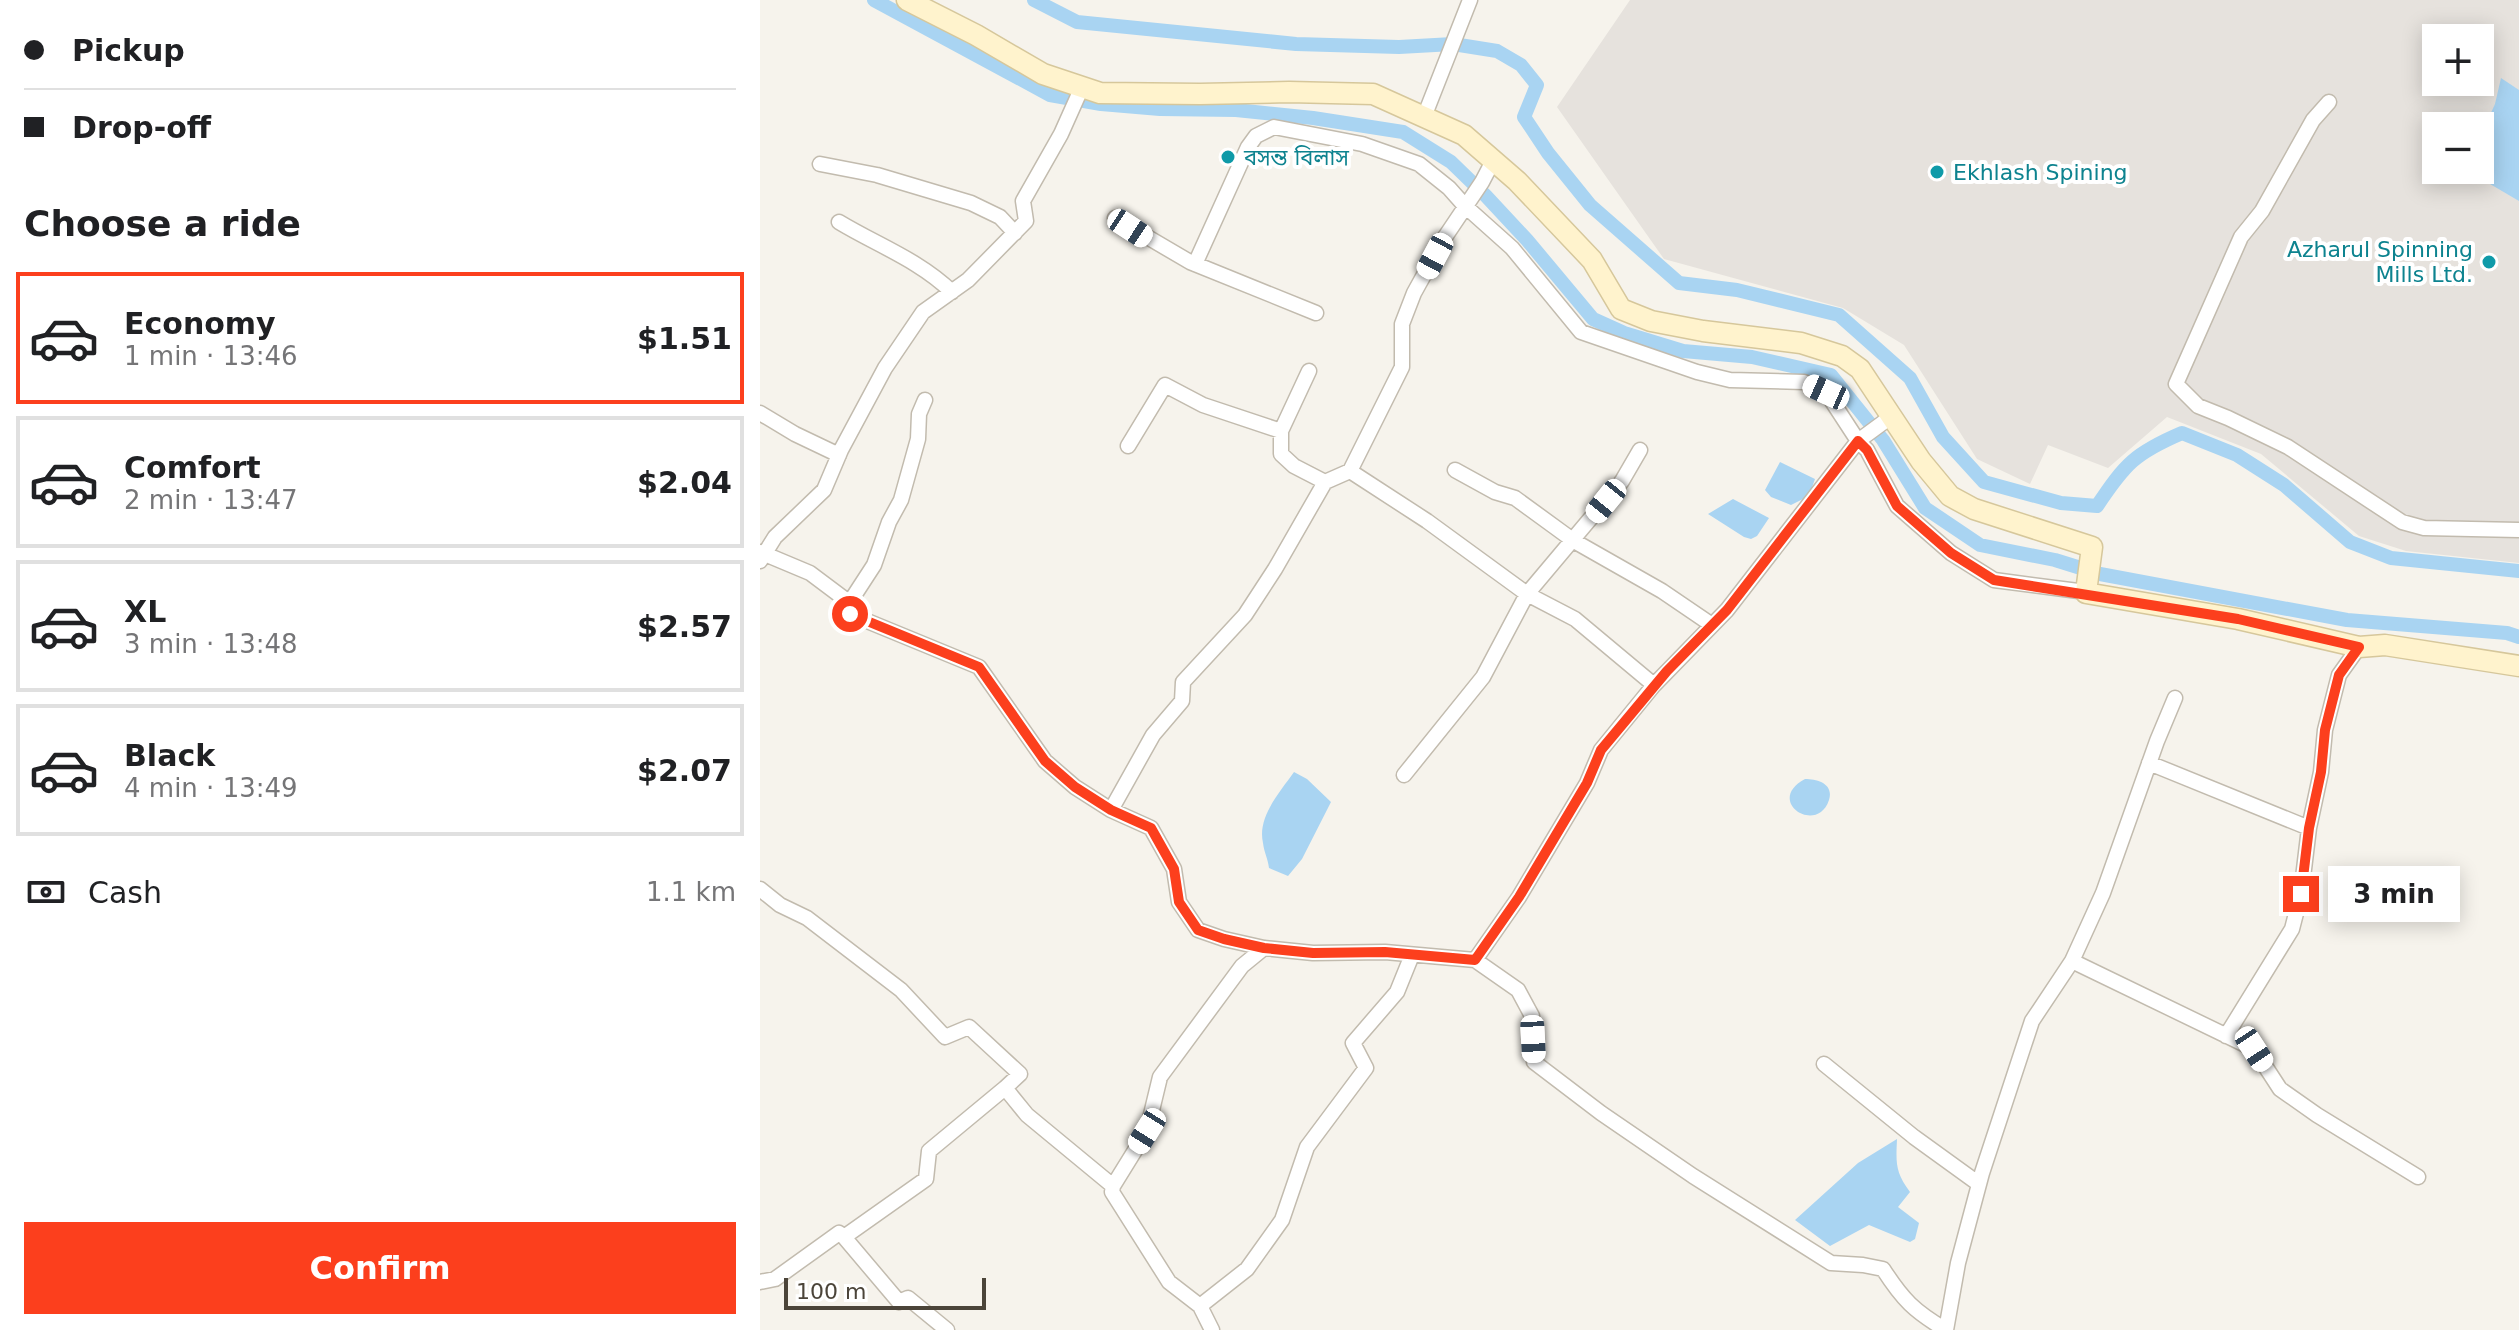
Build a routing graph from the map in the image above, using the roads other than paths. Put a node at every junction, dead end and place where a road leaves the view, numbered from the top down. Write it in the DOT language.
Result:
graph roads {
  1 [pos="907,0"];
  2 [pos="1470,0"];
  3 [pos="1082,87"];
  4 [pos="2329,102"];
  5 [pos="1424,117"];
  6 [pos="1493,161"];
  7 [pos="820,164"];
  8 [pos="1467,204"];
  9 [pos="1115,218"];
  10 [pos="839,222"];
  11 [pos="1015,233"];
  12 [pos="1195,264"];
  13 [pos="952,292"];
  14 [pos="1316,313"];
  15 [pos="1309,371"];
  16 [pos="925,400"];
  17 [pos="760,413"];
  18 [pos="1892,416"];
  19 [pos="1281,431"];
  20 [pos="1860,439"];
  21 [pos="1128,446"];
  22 [pos="1640,450"];
  23 [pos="839,455"];
  24 [pos="1455,470"];
  25 [pos="1350,471"];
  26 [pos="1325,482"];
  27 [pos="2519,530"];
  28 [pos="1574,541"];
  29 [pos="762,556"];
  30 [pos="2086,593"];
  31 [pos="1527,594"];
  32 [pos="848,605"];
  33 [pos="1712,625"];
  34 [pos="2359,647"];
  35 [pos="2519,666"];
  36 [pos="1654,685"];
  37 [pos="2175,698"];
  38 [pos="2149,763"];
  39 [pos="1404,775"];
  40 [pos="1111,810"];
  41 [pos="2309,828"];
  42 [pos="760,889"];
  43 [pos="1264,948"];
  44 [pos="1412,955"];
  45 [pos="1475,960"];
  46 [pos="2072,961"];
  47 [pos="2226,1036"];
  48 [pos="1824,1064"];
  49 [pos="1005,1088"];
  50 [pos="2418,1177"];
  51 [pos="1979,1184"];
  52 [pos="1113,1186"];
  53 [pos="844,1237"];
  54 [pos="760,1282"];
  55 [pos="1200,1306"];
  56 [pos="947,1330"];
  57 [pos="1212,1330"];
  58 [pos="1946,1330"];
  1 -- 3 [label="street"];
  2 -- 5 [label="street"];
  3 -- 5 [label="street"];
  3 -- 11 [label="street"];
  4 -- 27 [label="street"];
  5 -- 6 [label="street"];
  6 -- 8 [label="street"];
  6 -- 18 [label="street"];
  7 -- 11 [label="street"];
  8 -- 12 [label="street"];
  8 -- 20 [label="street"];
  8 -- 25 [label="street"];
  9 -- 12 [label="street"];
  10 -- 13 [label="street"];
  11 -- 13 [label="street"];
  12 -- 14 [label="street"];
  13 -- 23 [label="street"];
  15 -- 19 [label="street"];
  16 -- 32 [label="street"];
  17 -- 23 [label="street"];
  18 -- 20 [label="street"];
  18 -- 30 [label="street"];
  19 -- 21 [label="street"];
  19 -- 26 [label="street"];
  20 -- 30 [label="street"];
  20 -- 33 [label="street"];
  22 -- 28 [label="street"];
  23 -- 29 [label="street"];
  24 -- 28 [label="street"];
  25 -- 26 [label="street"];
  25 -- 31 [label="street"];
  26 -- 40 [label="street"];
  28 -- 31 [label="street"];
  28 -- 33 [label="street"];
  29 -- 32 [label="street"];
  30 -- 34 [label="street"];
  31 -- 36 [label="street"];
  31 -- 39 [label="street"];
  32 -- 40 [label="street"];
  33 -- 36 [label="street"];
  34 -- 35 [label="street"];
  34 -- 41 [label="street"];
  36 -- 45 [label="street"];
  37 -- 38 [label="street"];
  38 -- 41 [label="street"];
  38 -- 46 [label="street"];
  40 -- 43 [label="street"];
  41 -- 47 [label="street"];
  42 -- 49 [label="street"];
  43 -- 44 [label="street"];
  43 -- 52 [label="street"];
  44 -- 45 [label="street"];
  44 -- 55 [label="street"];
  45 -- 58 [label="street"];
  46 -- 47 [label="street"];
  46 -- 51 [label="street"];
  47 -- 50 [label="street"];
  48 -- 51 [label="street"];
  49 -- 52 [label="street"];
  49 -- 53 [label="street"];
  51 -- 58 [label="street"];
  52 -- 55 [label="street"];
  53 -- 54 [label="street"];
  53 -- 56 [label="street"];
  55 -- 57 [label="street"];
}
